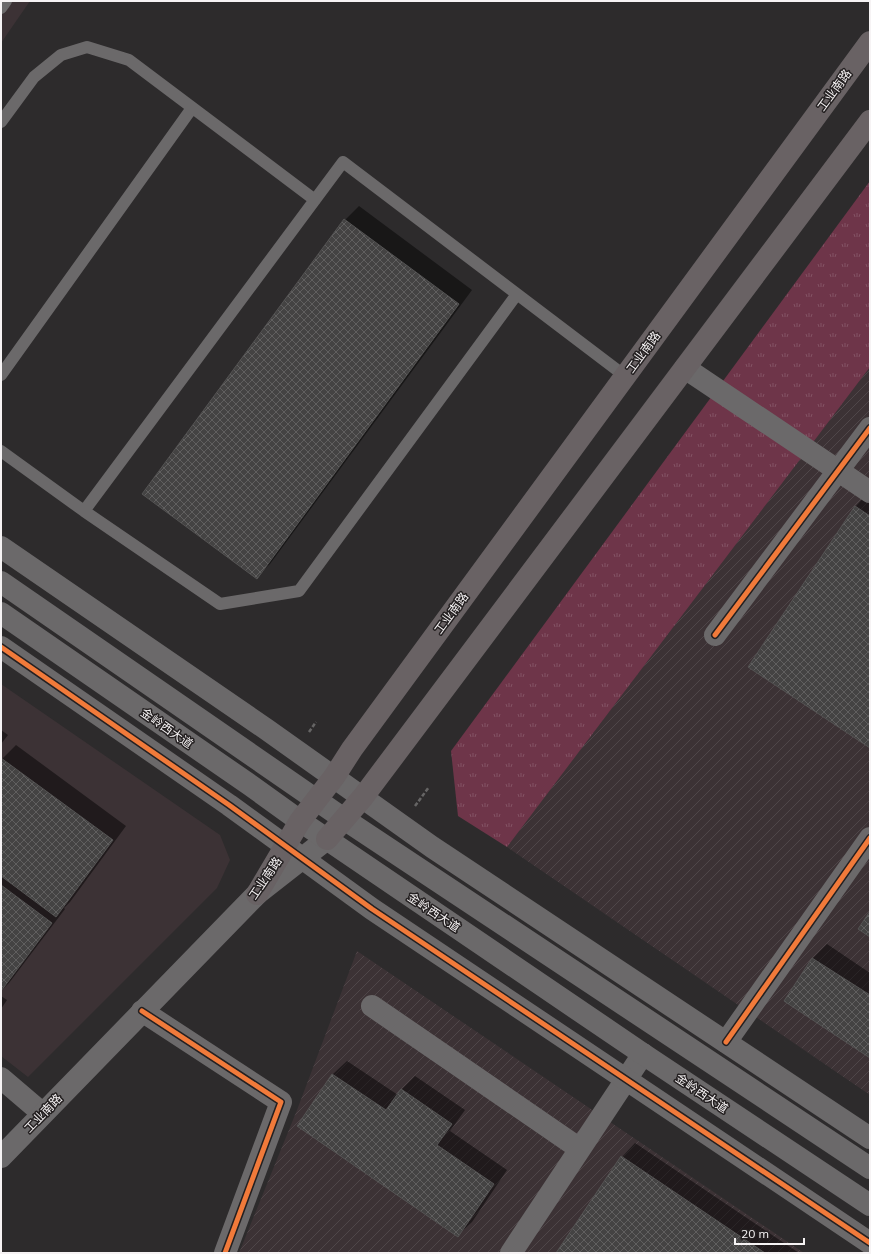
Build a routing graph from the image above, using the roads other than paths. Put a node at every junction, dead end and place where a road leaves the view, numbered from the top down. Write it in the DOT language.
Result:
graph roads {
  1 [pos="6,1"];
  2 [pos="1,8"];
  3 [pos="870,42"];
  4 [pos="192,108"];
  5 [pos="870,121"];
  6 [pos="1,122"];
  7 [pos="314,200"];
  8 [pos="517,294"];
  9 [pos="685,368"];
  10 [pos="1,375"];
  11 [pos="625,376"];
  12 [pos="870,428"];
  13 [pos="1,451"];
  14 [pos="838,471"];
  15 [pos="870,492"];
  16 [pos="84,511"];
  17 [pos="1,547"];
  18 [pos="1,582"];
  19 [pos="1,613"];
  20 [pos="715,635"];
  21 [pos="1,647"];
  22 [pos="334,778"];
  23 [pos="362,798"];
  24 [pos="317,801"];
  25 [pos="344,819"];
  26 [pos="300,821"];
  27 [pos="870,838"];
  28 [pos="326,839"];
  29 [pos="294,852"];
  30 [pos="257,894"];
  31 [pos="372,1006"];
  32 [pos="142,1011"];
  33 [pos="726,1042"];
  34 [pos="643,1054"];
  35 [pos="1,1078"];
  36 [pos="626,1079"];
  37 [pos="42,1113"];
  38 [pos="870,1138"];
  39 [pos="580,1149"];
  40 [pos="1,1157"];
  41 [pos="870,1168"];
  42 [pos="870,1205"];
  43 [pos="870,1243"];
  44 [pos="225,1253"];
  45 [pos="511,1253"];
  1 -- 2 [label="lane"];
  3 -- 11 [label="main road, 工业南路"];
  4 -- 6 [label="lane"];
  4 -- 7 [label="lane"];
  4 -- 10 [label="lane"];
  5 -- 9 [label="main road"];
  7 -- 8 [label="lane"];
  7 -- 16 [label="lane"];
  8 -- 11 [label="lane"];
  8 -- 16 [label="lane"];
  9 -- 14 [label="street"];
  9 -- 23 [label="main road"];
  11 -- 22 [label="main road, 工业南路"];
  12 -- 14 [label="street"];
  13 -- 16 [label="lane"];
  14 -- 15 [label="street"];
  14 -- 20 [label="street"];
  17 -- 22 [label="street"];
  18 -- 24 [label="street"];
  19 -- 26 [label="street, 金岭西大道"];
  21 -- 29 [label="street"];
  22 -- 23 [label="street"];
  22 -- 24 [label="main road, 工业南路"];
  23 -- 25 [label="main road"];
  23 -- 33 [label="street"];
  24 -- 25 [label="street"];
  24 -- 26 [label="main road, 工业南路"];
  25 -- 28 [label="main road"];
  25 -- 41 [label="street"];
  26 -- 28 [label="street, 金岭西大道"];
  26 -- 29 [label="main road, 工业南路"];
  27 -- 33 [label="street"];
  28 -- 29 [label="street"];
  28 -- 34 [label="street, 金岭西大道"];
  29 -- 30 [label="main road, 工业南路"];
  29 -- 36 [label="street"];
  30 -- 32 [label="street, 工业南路"];
  31 -- 39 [label="street"];
  32 -- 37 [label="street, 工业南路"];
  32 -- 44 [label="street"];
  33 -- 38 [label="street"];
  34 -- 36 [label="street"];
  34 -- 42 [label="street, 金岭西大道"];
  35 -- 37 [label="street"];
  36 -- 39 [label="street"];
  36 -- 43 [label="street"];
  37 -- 40 [label="street, 工业南路"];
  39 -- 45 [label="street"];
}
